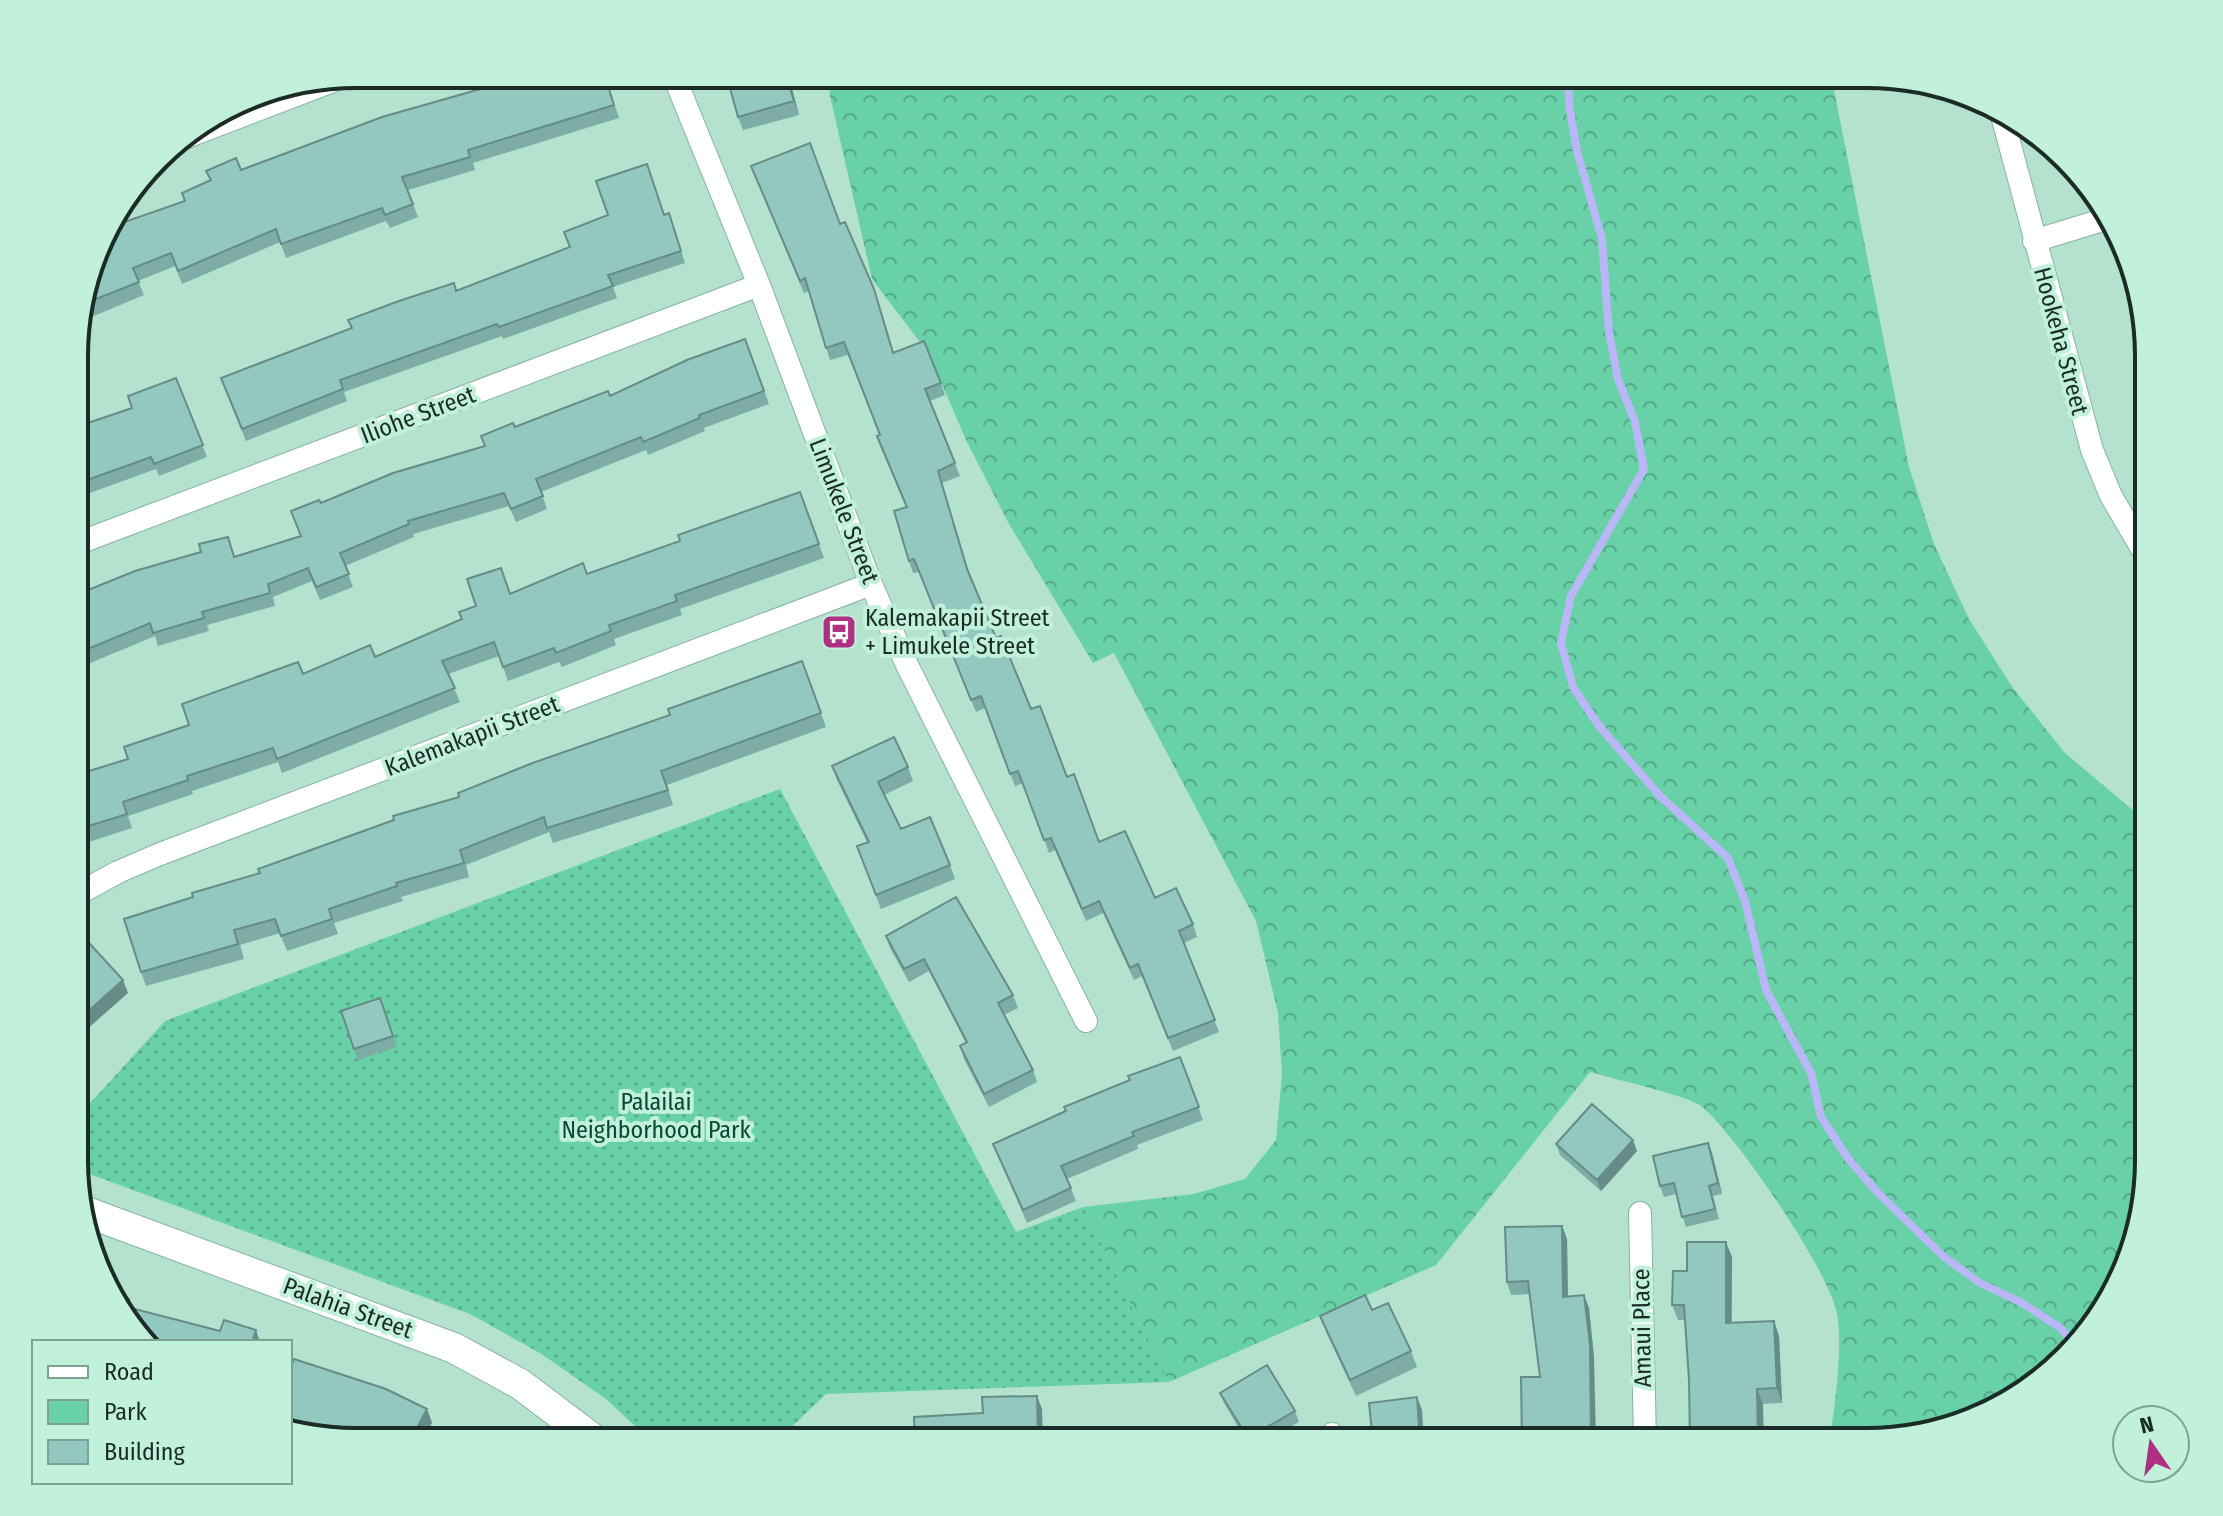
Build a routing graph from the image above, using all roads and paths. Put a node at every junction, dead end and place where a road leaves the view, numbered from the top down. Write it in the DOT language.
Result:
graph roads {
  1 [pos="679,89"];
  2 [pos="296,95"];
  3 [pos="226,122"];
  4 [pos="2005,127"];
  5 [pos="2098,221"];
  6 [pos="2034,241"];
  7 [pos="759,285"];
  8 [pos="2134,535"];
  9 [pos="88,539"];
  10 [pos="871,584"];
  11 [pos="88,888"];
  12 [pos="1086,1021"];
  13 [pos="1640,1213"];
  14 [pos="94,1215"];
  15 [pos="1645,1427"];
  16 [pos="578,1428"];
  1 -- 7 [label="street, Limukele Street"];
  2 -- 3 [label="street"];
  4 -- 6 [label="street, Hookeha Street"];
  5 -- 6 [label="street"];
  6 -- 8 [label="street, Hookeha Street"];
  7 -- 9 [label="street, Iliohe Street"];
  7 -- 10 [label="street, Limukele Street"];
  10 -- 11 [label="street, Kalemakapii Street"];
  10 -- 12 [label="street, Limukele Street"];
  13 -- 15 [label="street, Amaui Place"];
  14 -- 16 [label="street, Palahia Street"];
}
